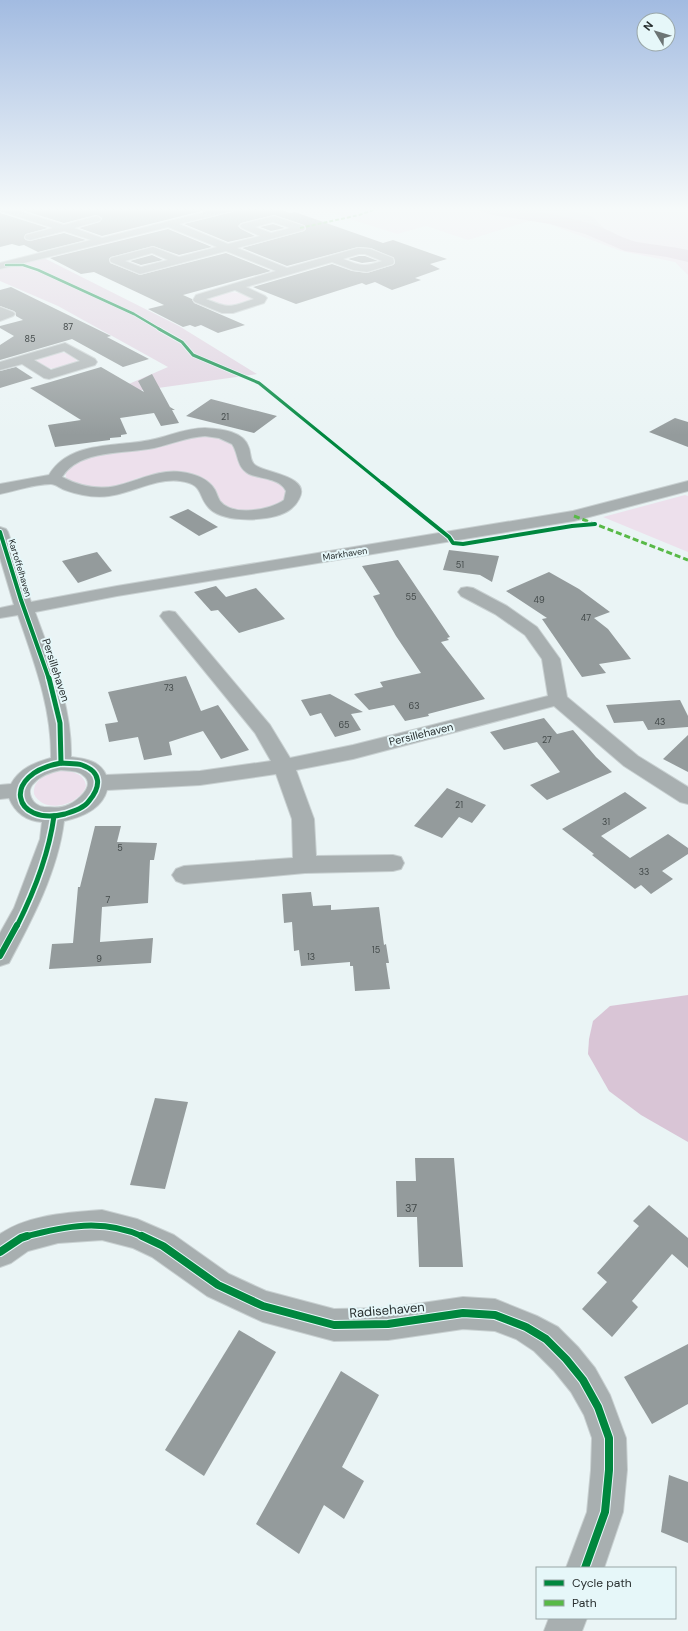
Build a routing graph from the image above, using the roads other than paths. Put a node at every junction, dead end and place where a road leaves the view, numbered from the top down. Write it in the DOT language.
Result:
graph roads {
  1 [pos="246,283"];
  2 [pos="235,286"];
  3 [pos="0,310"];
  4 [pos="0,317"];
  5 [pos="23,359"];
  6 [pos="0,366"];
  7 [pos="54,479"];
  8 [pos="688,486"];
  9 [pos="0,489"];
  10 [pos="0,532"];
  11 [pos="467,592"];
  12 [pos="24,608"];
  13 [pos="0,613"];
  14 [pos="168,616"];
  15 [pos="558,699"];
  16 [pos="61,763"];
  17 [pos="284,766"];
  18 [pos="99,783"];
  19 [pos="10,791"];
  20 [pos="688,796"];
  21 [pos="54,816"];
  22 [pos="393,863"];
  23 [pos="305,865"];
  24 [pos="184,875"];
  25 [pos="0,956"];
  26 [pos="0,1252"];
  27 [pos="585,1567"];
  28 [pos="568,1619"];
  29 [pos="563,1631"];
  1 -- 2 [label="street"];
  3 -- 4 [label="street"];
  5 -- 6 [label="street"];
  7 -- 7 [label="street"];
  7 -- 9 [label="street"];
  8 -- 12 [label="street, Markhaven"];
  10 -- 12 [label="street, Kartoffelhaven"];
  11 -- 15 [label="street"];
  12 -- 13 [label="street, Markhaven"];
  12 -- 16 [label="street, Persillehaven"];
  14 -- 17 [label="street"];
  15 -- 17 [label="street, Persillehaven"];
  15 -- 20 [label="street"];
  16 -- 18 [label="street"];
  16 -- 19 [label="street"];
  17 -- 18 [label="street, Persillehaven"];
  17 -- 23 [label="street"];
  18 -- 21 [label="street"];
  19 -- 21 [label="street"];
  21 -- 25 [label="street"];
  22 -- 23 [label="street"];
  23 -- 24 [label="street"];
  26 -- 27 [label="street, Radisehaven"];
  28 -- 29 [label="street"];
}
